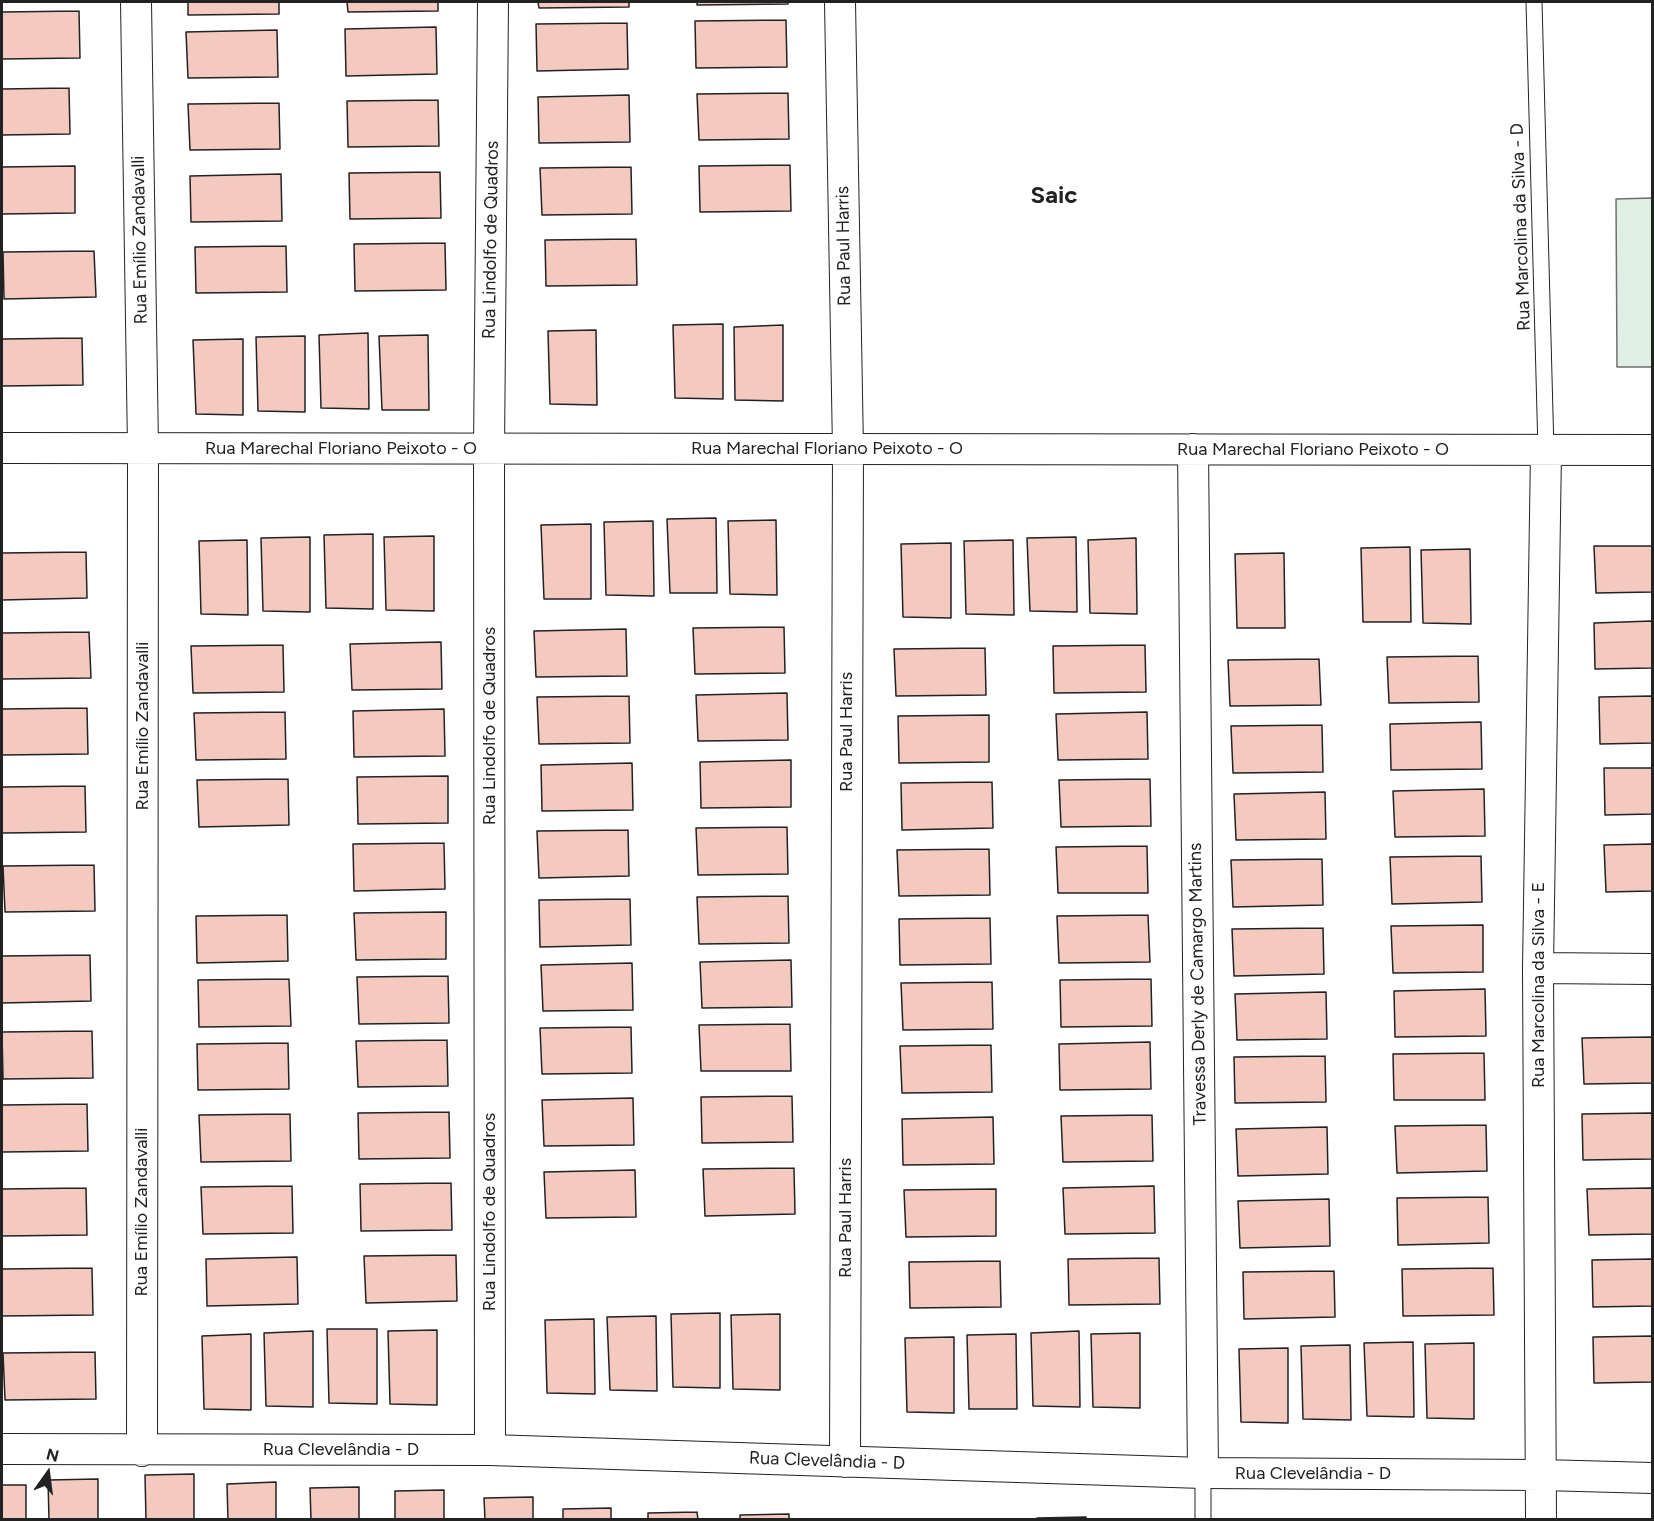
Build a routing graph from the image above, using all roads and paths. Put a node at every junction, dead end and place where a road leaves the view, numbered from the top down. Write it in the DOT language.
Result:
graph roads {
  1 [pos="136,2"];
  2 [pos="494,2"];
  3 [pos="840,2"];
  4 [pos="1534,2"];
  5 [pos="2,448"];
  6 [pos="143,448"];
  7 [pos="489,449"];
  8 [pos="848,449"];
  9 [pos="1193,449"];
  10 [pos="1653,450"];
  11 [pos="1546,451"];
  12 [pos="1538,968"];
  13 [pos="1653,969"];
  14 [pos="2,1449"];
  15 [pos="490,1450"];
  16 [pos="142,1451"];
  17 [pos="845,1462"];
  18 [pos="1203,1473"];
  19 [pos="1542,1475"];
  20 [pos="1653,1478"];
  21 [pos="1203,1520"];
  22 [pos="1541,1520"];
  1 -- 6 [label="street, Rua Emílio Zandavalli"];
  2 -- 7 [label="street, Rua Lindolfo de Quadros"];
  3 -- 8 [label="street, Rua Paul Harris"];
  4 -- 11 [label="lane, Rua Marcolina da Silva - D"];
  5 -- 6 [label="street, Rua Marechal Floriano Peixoto - O"];
  6 -- 7 [label="street, Rua Marechal Floriano Peixoto - O"];
  6 -- 16 [label="street, Rua Emílio Zandavalli"];
  7 -- 8 [label="street, Rua Marechal Floriano Peixoto - O"];
  7 -- 15 [label="street, Rua Lindolfo de Quadros"];
  8 -- 9 [label="street, Rua Marechal Floriano Peixoto - O"];
  8 -- 17 [label="street, Rua Paul Harris"];
  9 -- 11 [label="street, Rua Marechal Floriano Peixoto - O"];
  9 -- 18 [label="street, Travessa Derly de Camargo Martins"];
  10 -- 11 [label="street, Rua Marechal Floriano Peixoto - O"];
  11 -- 12 [label="street, Rua Marcolina da Silva - E"];
  12 -- 13 [label="street"];
  12 -- 19 [label="street, Rua Marcolina da Silva - E"];
  14 -- 16 [label="street, Rua Clevelândia - D"];
  15 -- 16 [label="street, Rua Clevelândia - D"];
  15 -- 17 [label="street, Rua Clevelândia - D"];
  17 -- 18 [label="street, Rua Clevelândia - D"];
  18 -- 19 [label="street, Rua Clevelândia - D"];
  18 -- 21 [label="lane, Travessa Derly de Camargo Martins"];
  19 -- 20 [label="street, Rua Clevelândia - D"];
  19 -- 22 [label="street, Rua Marcolina da Silva - E"];
}
